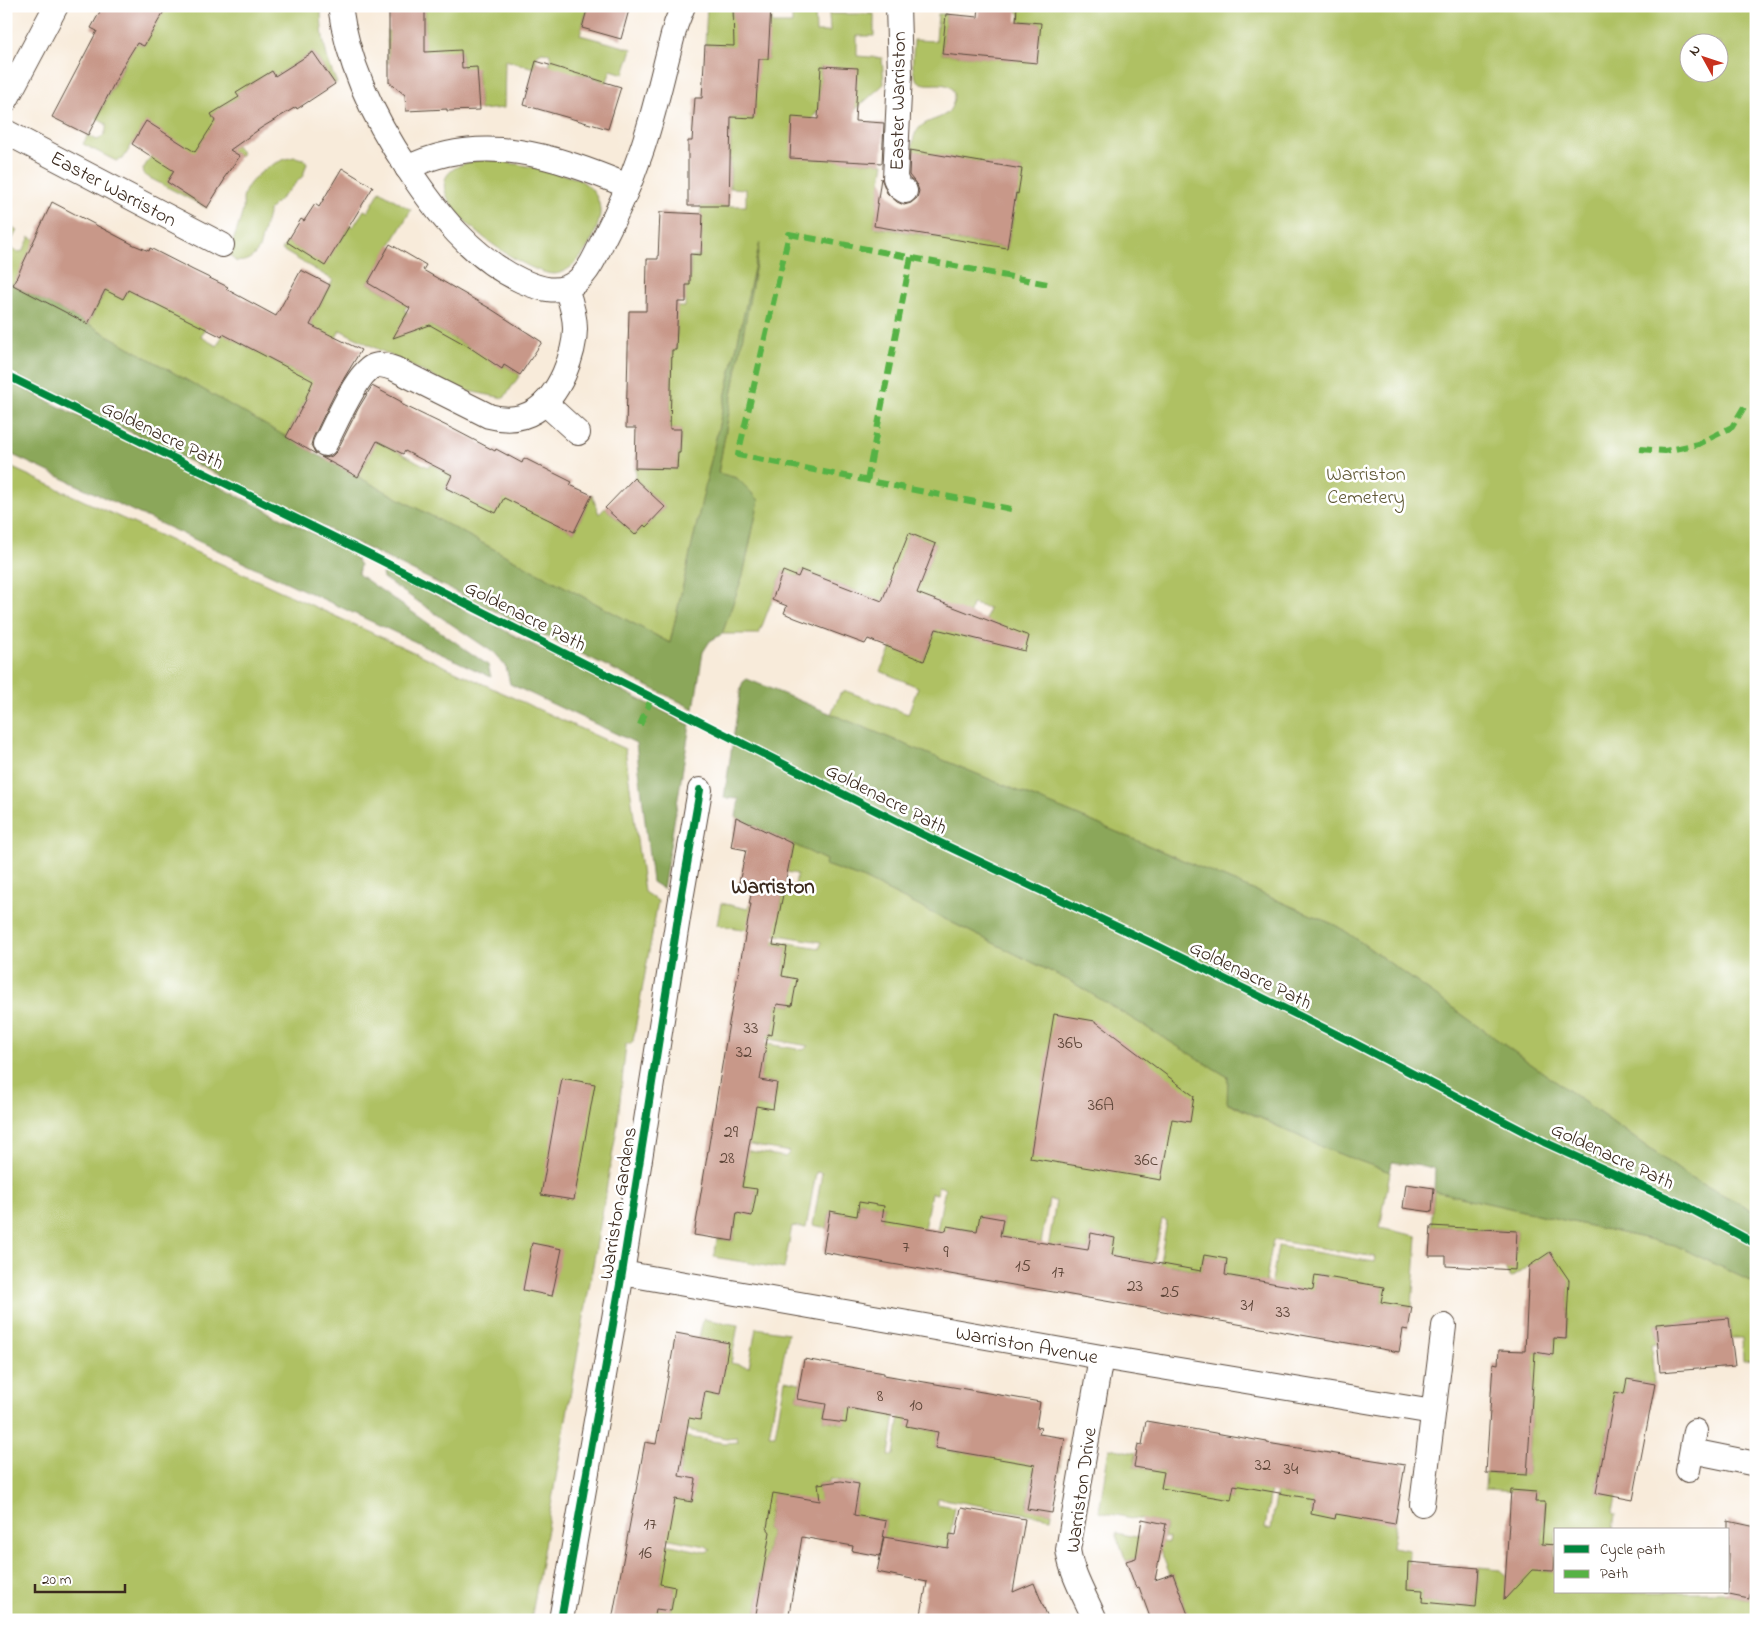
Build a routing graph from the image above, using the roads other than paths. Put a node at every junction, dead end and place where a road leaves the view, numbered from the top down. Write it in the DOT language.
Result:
graph roads {
  1 [pos="56,6"];
  2 [pos="340,6"];
  3 [pos="683,6"];
  4 [pos="898,6"];
  5 [pos="6,100"];
  6 [pos="6,132"];
  7 [pos="407,168"];
  8 [pos="628,186"];
  9 [pos="905,191"];
  10 [pos="222,245"];
  11 [pos="566,288"];
  12 [pos="545,403"];
  13 [pos="578,434"];
  14 [pos="325,444"];
  15 [pos="700,790"];
  16 [pos="622,1273"];
  17 [pos="1444,1326"];
  18 [pos="1101,1357"];
  19 [pos="1433,1412"];
  20 [pos="1692,1451"];
  21 [pos="1756,1464"];
  22 [pos="1422,1504"];
  23 [pos="561,1620"];
  24 [pos="1095,1620"];
  1 -- 5 [label="street"];
  2 -- 7 [label="street"];
  3 -- 8 [label="street"];
  4 -- 9 [label="street, Easter Warriston"];
  6 -- 10 [label="street, Easter Warriston"];
  7 -- 8 [label="street"];
  7 -- 11 [label="street"];
  8 -- 11 [label="street"];
  11 -- 12 [label="street"];
  12 -- 13 [label="street"];
  12 -- 14 [label="street"];
  15 -- 16 [label="street, Warriston Gardens"];
  16 -- 18 [label="street, Warriston Avenue"];
  16 -- 23 [label="street, Warriston Gardens"];
  17 -- 19 [label="street"];
  18 -- 19 [label="street, Warriston Avenue"];
  18 -- 24 [label="street, Warriston Drive"];
  19 -- 22 [label="street"];
  20 -- 21 [label="street"];
}
